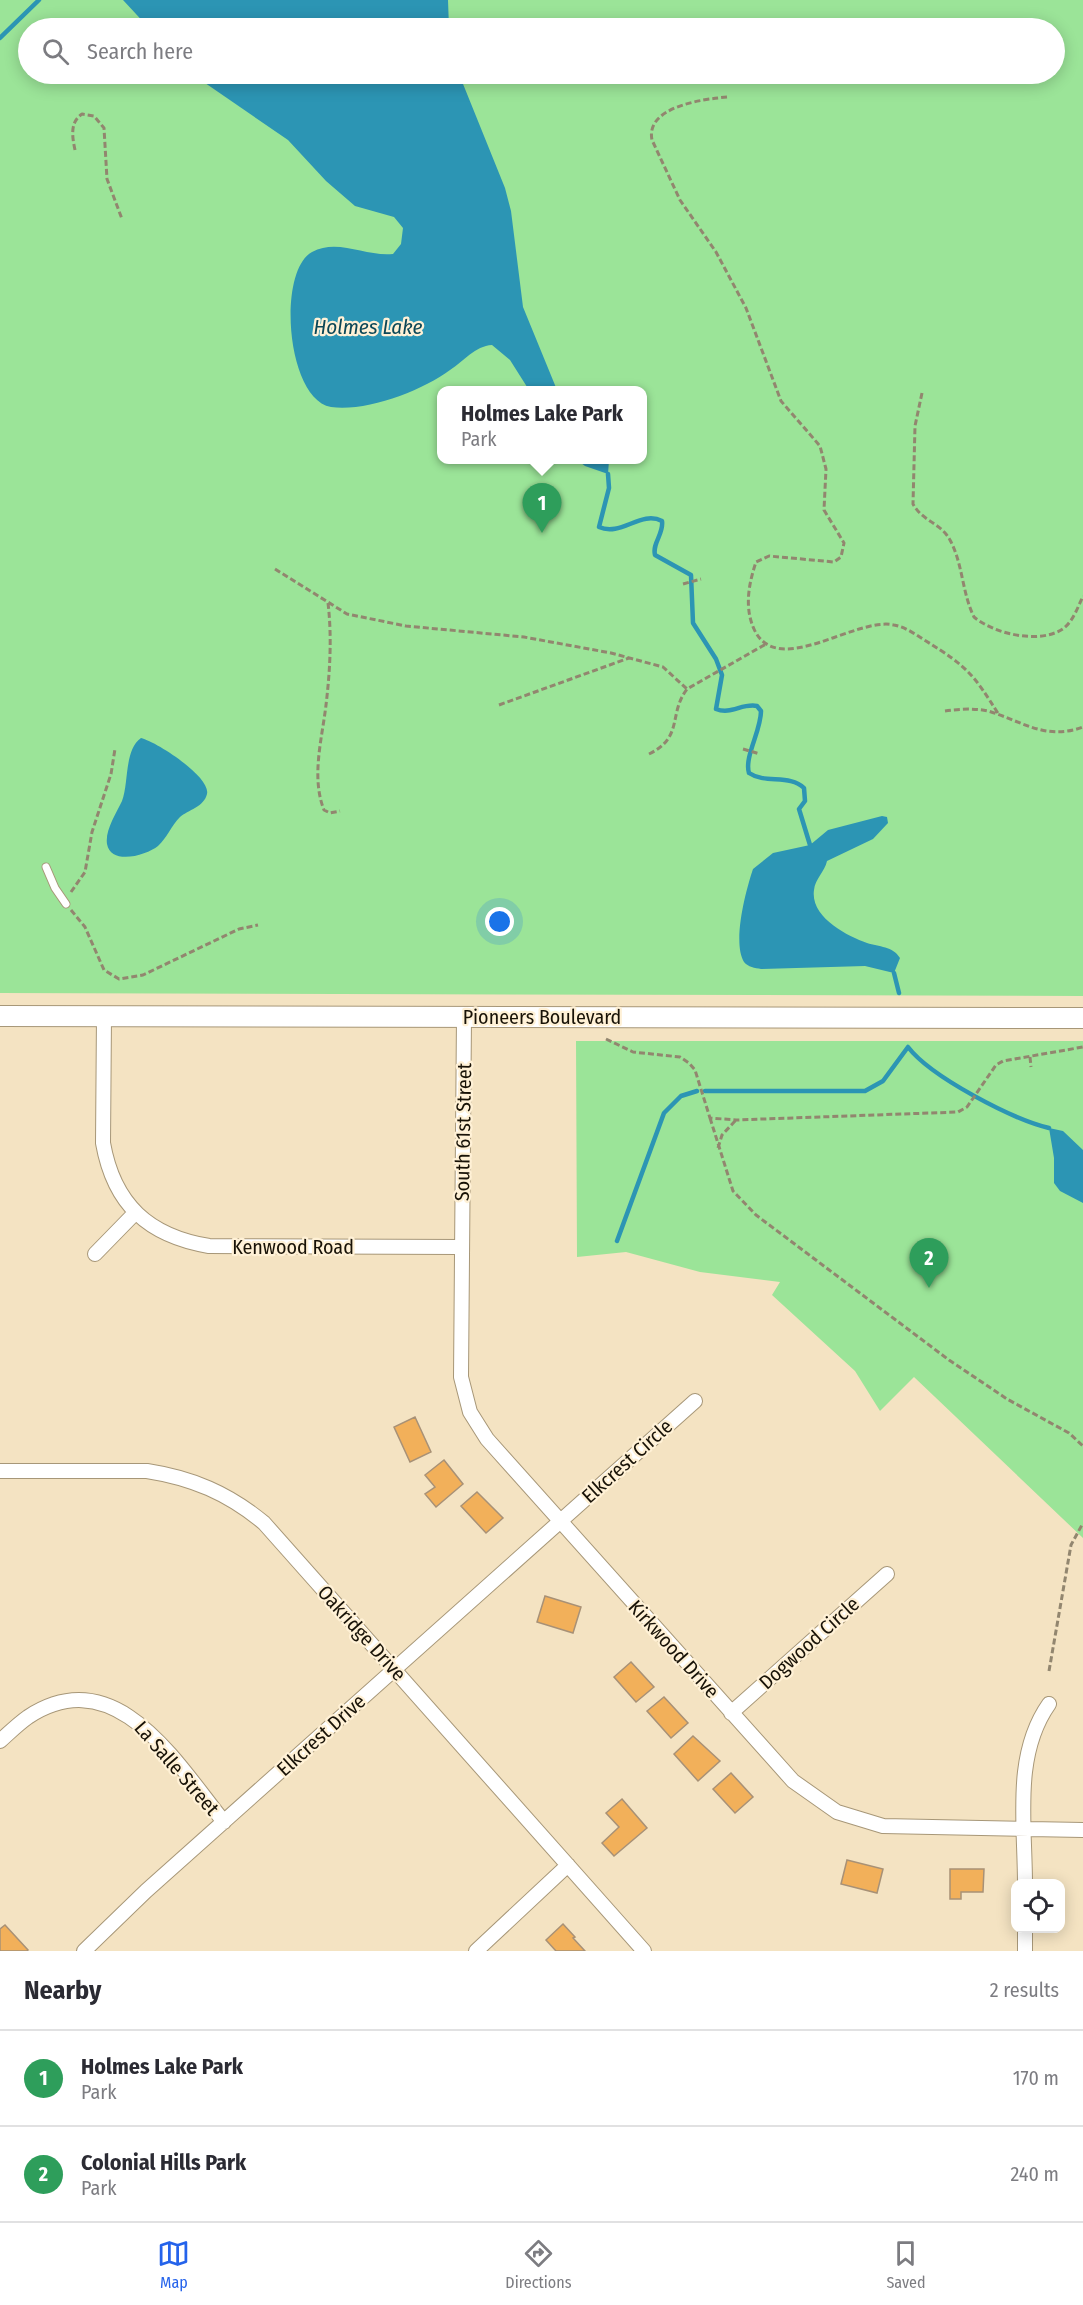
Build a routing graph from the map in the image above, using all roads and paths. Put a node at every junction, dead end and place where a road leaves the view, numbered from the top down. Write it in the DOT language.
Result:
graph roads {
  1 [pos="727,97"];
  2 [pos="75,150"];
  3 [pos="122,219"];
  4 [pos="922,393"];
  5 [pos="275,569"];
  6 [pos="701,579"];
  7 [pos="683,584"];
  8 [pos="1083,596"];
  9 [pos="328,603"];
  10 [pos="766,644"];
  11 [pos="630,657"];
  12 [pos="687,688"];
  13 [pos="499,705"];
  14 [pos="945,711"];
  15 [pos="999,716"];
  16 [pos="1083,727"];
  17 [pos="115,749"];
  18 [pos="743,749"];
  19 [pos="649,754"];
  20 [pos="760,754"];
  21 [pos="340,811"];
  22 [pos="46,867"];
  23 [pos="66,904"];
  24 [pos="258,925"];
  25 [pos="0,1016"];
  26 [pos="104,1016"];
  27 [pos="464,1017"];
  28 [pos="1083,1018"];
  29 [pos="606,1039"];
  30 [pos="1083,1047"];
  31 [pos="1030,1057"];
  32 [pos="1031,1067"];
  33 [pos="710,1118"];
  34 [pos="736,1120"];
  35 [pos="718,1148"];
  36 [pos="135,1213"];
  37 [pos="461,1247"];
  38 [pos="95,1254"];
  39 [pos="694,1401"];
  40 [pos="1083,1446"];
  41 [pos="0,1471"];
  42 [pos="560,1521"];
  43 [pos="1083,1523"];
  44 [pos="887,1574"];
  45 [pos="394,1669"];
  46 [pos="1049,1671"];
  47 [pos="1049,1704"];
  48 [pos="731,1713"];
  49 [pos="0,1741"];
  50 [pos="224,1822"];
  51 [pos="1025,1829"];
  52 [pos="1083,1830"];
  53 [pos="568,1865"];
  54 [pos="1025,1879"];
  55 [pos="1025,1933"];
  56 [pos="84,1951"];
  57 [pos="476,1951"];
  58 [pos="644,1951"];
  59 [pos="1025,1951"];
  1 -- 10 [label="path"];
  2 -- 3 [label="path"];
  4 -- 8 [label="path"];
  5 -- 9 [label="path"];
  6 -- 7 [label="path"];
  9 -- 11 [label="path"];
  9 -- 21 [label="path"];
  10 -- 12 [label="path"];
  10 -- 15 [label="path"];
  11 -- 12 [label="path"];
  11 -- 13 [label="path"];
  12 -- 19 [label="path"];
  14 -- 15 [label="path"];
  15 -- 16 [label="path"];
  17 -- 23 [label="path"];
  18 -- 20 [label="path"];
  22 -- 23 [label="lane"];
  23 -- 24 [label="path"];
  25 -- 26 [label="main road, Pioneers Boulevard"];
  26 -- 27 [label="main road, Pioneers Boulevard"];
  26 -- 36 [label="street"];
  27 -- 28 [label="main road, Pioneers Boulevard"];
  27 -- 37 [label="street, South 61st Street"];
  29 -- 33 [label="path"];
  30 -- 31 [label="path"];
  31 -- 32 [label="path"];
  31 -- 34 [label="path"];
  33 -- 34 [label="path"];
  33 -- 35 [label="path"];
  34 -- 35 [label="path"];
  35 -- 40 [label="path"];
  36 -- 37 [label="street, Kenwood Road"];
  36 -- 38 [label="street"];
  37 -- 42 [label="street, Kirkwood Drive"];
  39 -- 42 [label="street, Elkcrest Circle"];
  41 -- 45 [label="street, Oakridge Drive"];
  42 -- 45 [label="street, Elkcrest Drive"];
  42 -- 48 [label="street, Kirkwood Drive"];
  43 -- 46 [label="path"];
  44 -- 48 [label="street, Dogwood Circle"];
  45 -- 50 [label="street, Elkcrest Drive"];
  45 -- 53 [label="street, Oakridge Drive"];
  47 -- 51 [label="street"];
  48 -- 51 [label="street, Kirkwood Drive"];
  49 -- 50 [label="street, La Salle Street"];
  50 -- 56 [label="street, Elkcrest Drive"];
  51 -- 52 [label="street, Kirkwood Drive"];
  51 -- 54 [label="street"];
  53 -- 57 [label="street"];
  53 -- 58 [label="street, Oakridge Drive"];
  55 -- 59 [label="street"];
}
